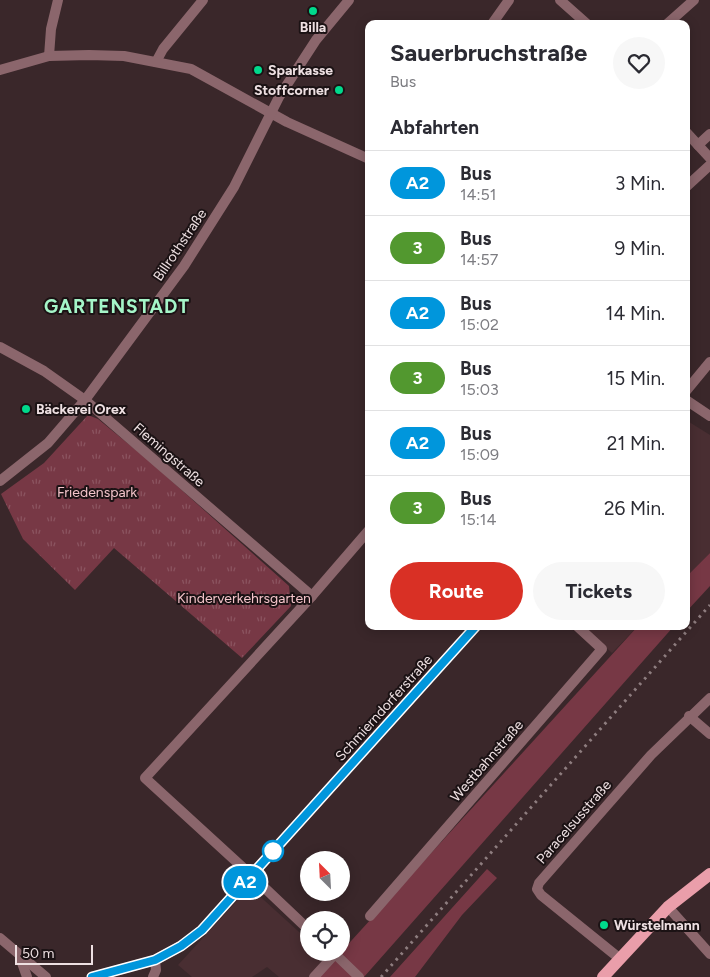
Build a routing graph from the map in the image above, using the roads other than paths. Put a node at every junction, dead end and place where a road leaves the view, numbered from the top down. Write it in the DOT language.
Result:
graph roads {
  1 [pos="58,0"];
  2 [pos="203,0"];
  3 [pos="349,0"];
  4 [pos="509,0"];
  5 [pos="560,0"];
  6 [pos="694,0"];
  7 [pos="495,20"];
  8 [pos="582,20"];
  9 [pos="672,20"];
  10 [pos="49,56"];
  11 [pos="156,62"];
  12 [pos="0,70"];
  13 [pos="271,113"];
  14 [pos="710,134"];
  15 [pos="690,136"];
  16 [pos="698,145"];
  17 [pos="365,157"];
  18 [pos="710,158"];
  19 [pos="710,164"];
  20 [pos="690,183"];
  21 [pos="0,347"];
  22 [pos="710,362"];
  23 [pos="690,386"];
  24 [pos="85,400"];
  25 [pos="690,403"];
  26 [pos="710,416"];
  27 [pos="0,481"];
  28 [pos="365,535"];
  29 [pos="312,596"];
  30 [pos="472,630"];
  31 [pos="581,630"];
  32 [pos="710,698"];
  33 [pos="689,716"];
  34 [pos="710,734"];
  35 [pos="251,874"];
  36 [pos="710,874"];
  37 [pos="668,906"];
  38 [pos="370,916"];
  39 [pos="300,921"];
  40 [pos="0,938"];
  41 [pos="710,954"];
  42 [pos="20,957"];
  43 [pos="619,958"];
  44 [pos="155,960"];
  45 [pos="328,961"];
  46 [pos="342,961"];
  47 [pos="27,977"];
  48 [pos="46,977"];
  49 [pos="92,977"];
  50 [pos="153,977"];
  51 [pos="314,977"];
  52 [pos="359,977"];
  53 [pos="603,977"];
  1 -- 10 [label="street"];
  2 -- 11 [label="street"];
  3 -- 13 [label="street, Billrothstraße"];
  4 -- 7 [label="street"];
  5 -- 8 [label="street"];
  6 -- 9 [label="street"];
  10 -- 11 [label="street"];
  10 -- 12 [label="street"];
  11 -- 13 [label="street"];
  13 -- 17 [label="street"];
  13 -- 24 [label="street, Billrothstraße"];
  14 -- 16 [label="street"];
  15 -- 16 [label="street"];
  16 -- 18 [label="street"];
  19 -- 20 [label="street"];
  21 -- 24 [label="street, Flemingstraße"];
  22 -- 23 [label="street"];
  24 -- 27 [label="street, Billrothstraße"];
  24 -- 29 [label="street, Flemingstraße"];
  25 -- 26 [label="street"];
  28 -- 29 [label="street"];
  29 -- 35 [label="street"];
  30 -- 35 [label="street, Schmierndorferstraße"];
  31 -- 38 [label="street, Westbahnstraße"];
  32 -- 33 [label="street, Paracelsusstraße"];
  33 -- 34 [label="street"];
  33 -- 43 [label="street, Paracelsusstraße"];
  35 -- 39 [label="street"];
  35 -- 44 [label="street, Schmierndorferstraße"];
  36 -- 37 [label="main road"];
  37 -- 41 [label="street"];
  37 -- 43 [label="main road"];
  40 -- 42 [label="street"];
  42 -- 47 [label="street"];
  42 -- 48 [label="street"];
  43 -- 53 [label="main road"];
  44 -- 49 [label="street, Schmierndorferstraße"];
  44 -- 50 [label="street"];
  45 -- 51 [label="street"];
  46 -- 52 [label="street"];
}
